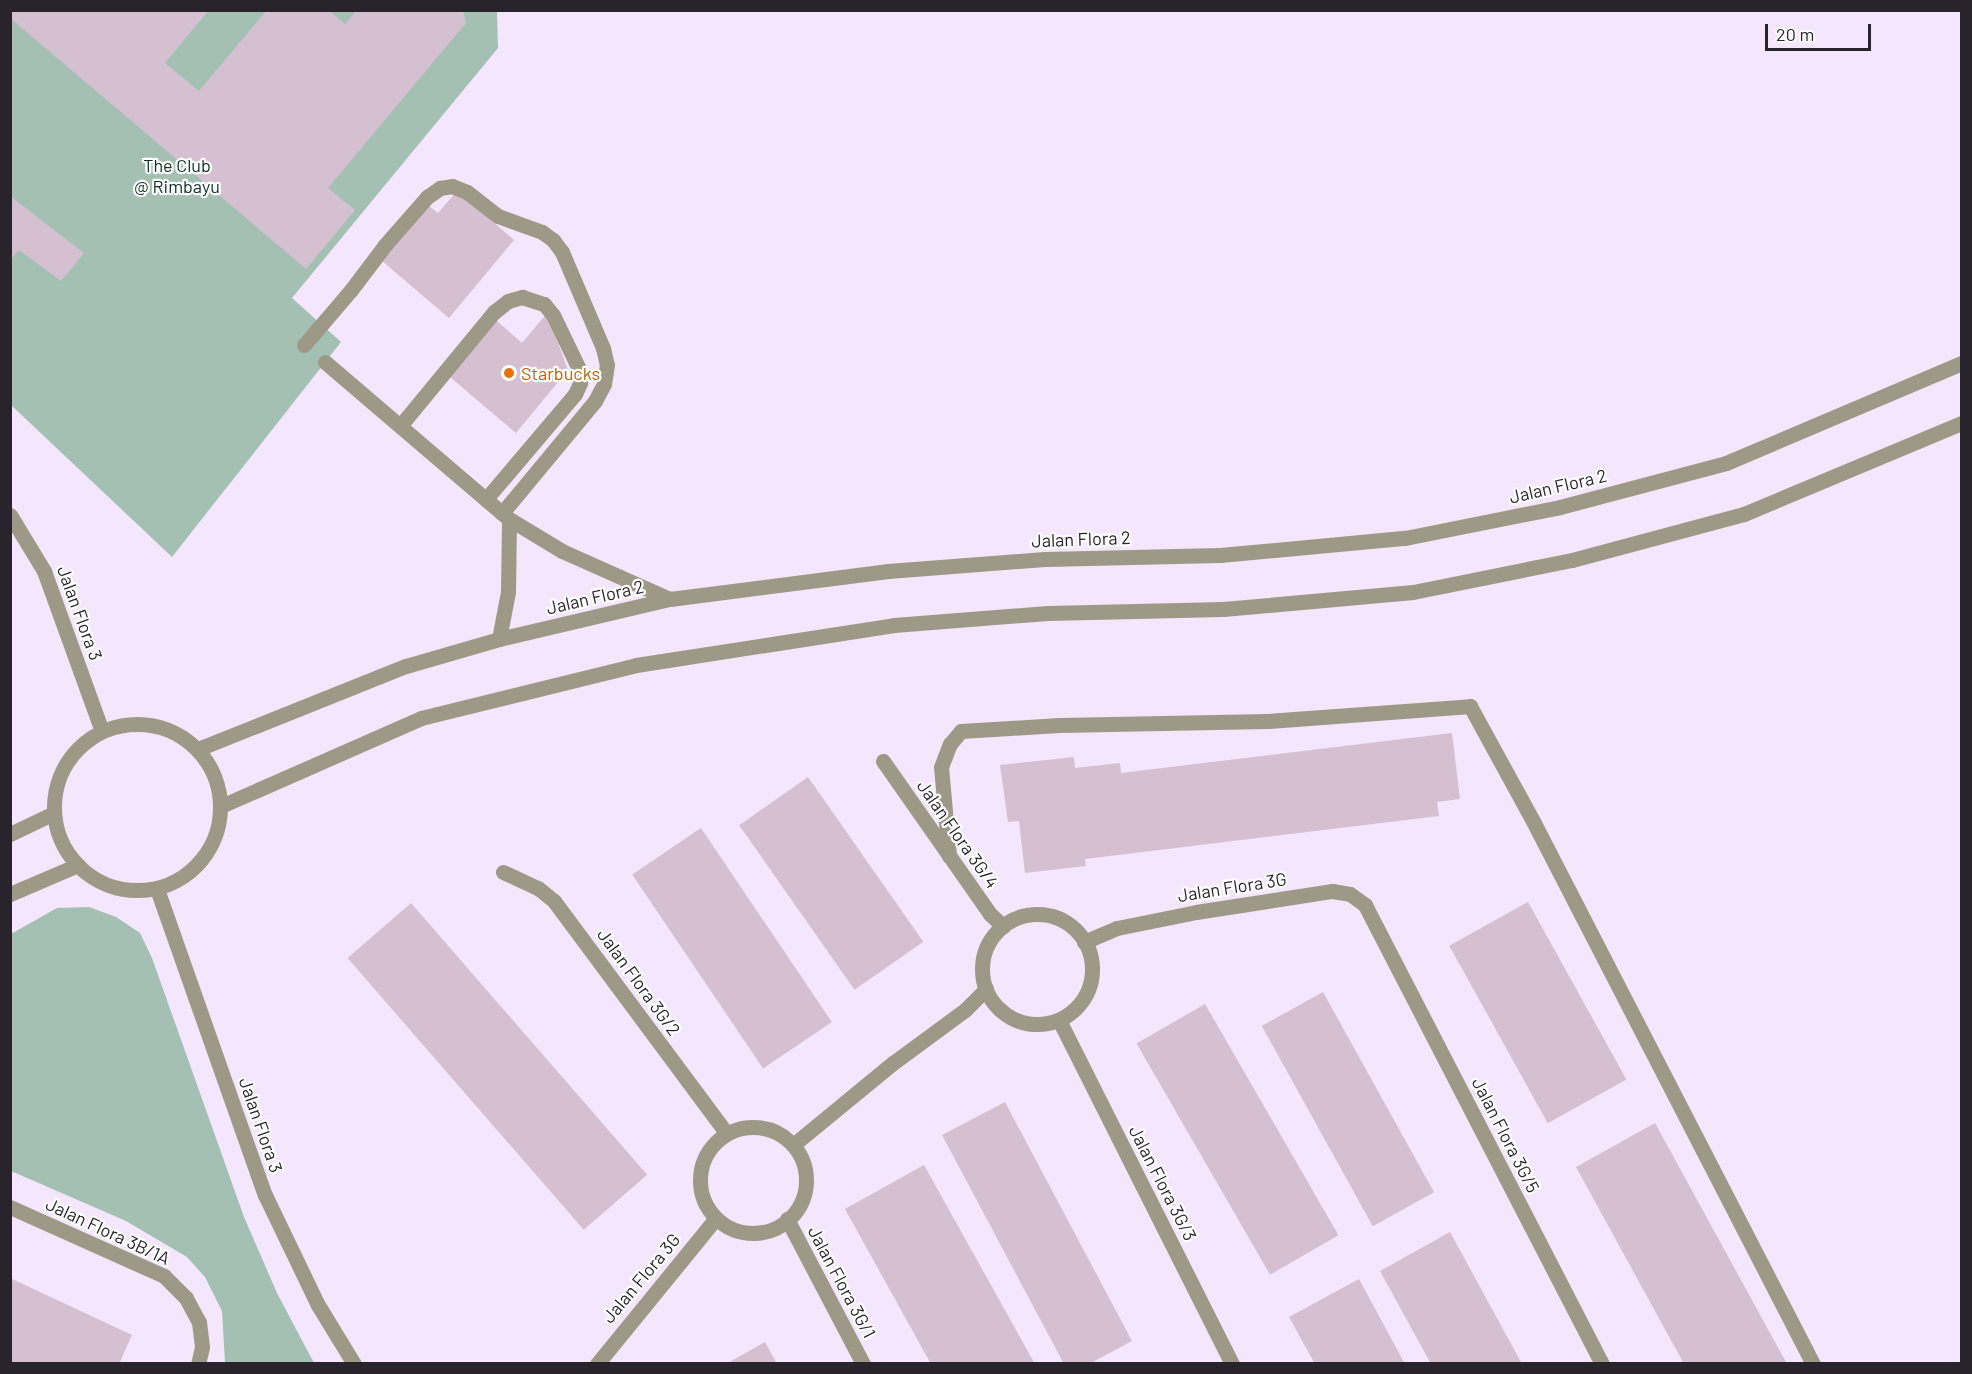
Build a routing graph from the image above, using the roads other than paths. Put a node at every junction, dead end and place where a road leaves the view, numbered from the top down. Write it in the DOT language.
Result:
graph roads {
  1 [pos="304,345"];
  2 [pos="325,362"];
  3 [pos="1962,363"];
  4 [pos="1962,423"];
  5 [pos="400,426"];
  6 [pos="486,499"];
  7 [pos="10,515"];
  8 [pos="505,516"];
  9 [pos="670,599"];
  10 [pos="499,639"];
  11 [pos="102,731"];
  12 [pos="198,749"];
  13 [pos="883,761"];
  14 [pos="221,806"];
  15 [pos="52,814"];
  16 [pos="10,834"];
  17 [pos="950,856"];
  18 [pos="78,865"];
  19 [pos="503,872"];
  20 [pos="156,889"];
  21 [pos="10,894"];
  22 [pos="1376,924"];
  23 [pos="1003,926"];
  24 [pos="1084,942"];
  25 [pos="986,989"];
  26 [pos="1059,1020"];
  27 [pos="726,1133"];
  28 [pos="793,1145"];
  29 [pos="10,1207"];
  30 [pos="716,1218"];
  31 [pos="788,1219"];
  32 [pos="198,1364"];
  33 [pos="354,1364"];
  34 [pos="597,1364"];
  35 [pos="863,1364"];
  36 [pos="1232,1364"];
  37 [pos="1602,1364"];
  38 [pos="1813,1364"];
  1 -- 8 [label="street"];
  2 -- 5 [label="street"];
  3 -- 9 [label="street, Jalan Flora 2"];
  4 -- 14 [label="street"];
  5 -- 6 [label="street"];
  5 -- 6 [label="street"];
  6 -- 8 [label="street"];
  7 -- 11 [label="street, Jalan Flora 3"];
  8 -- 9 [label="street"];
  8 -- 10 [label="street"];
  9 -- 10 [label="street, Jalan Flora 2"];
  10 -- 12 [label="street, Jalan Flora 2"];
  11 -- 12 [label="street"];
  11 -- 15 [label="street"];
  12 -- 14 [label="street"];
  13 -- 17 [label="street, Jalan Flora 3G/4"];
  14 -- 20 [label="street"];
  15 -- 16 [label="street"];
  15 -- 18 [label="street"];
  17 -- 23 [label="street, Jalan Flora 3G/4"];
  17 -- 38 [label="street"];
  18 -- 20 [label="street"];
  18 -- 21 [label="street"];
  19 -- 27 [label="street, Jalan Flora 3G/2"];
  20 -- 33 [label="street, Jalan Flora 3"];
  22 -- 24 [label="street, Jalan Flora 3G"];
  22 -- 37 [label="street, Jalan Flora 3G/5"];
  23 -- 24 [label="street"];
  23 -- 25 [label="street"];
  24 -- 26 [label="street"];
  25 -- 26 [label="street"];
  25 -- 28 [label="street"];
  26 -- 36 [label="street, Jalan Flora 3G/3"];
  27 -- 28 [label="street"];
  27 -- 30 [label="street"];
  28 -- 31 [label="street"];
  29 -- 32 [label="street, Jalan Flora 3B/1A"];
  30 -- 31 [label="street"];
  30 -- 34 [label="street, Jalan Flora 3G"];
  31 -- 35 [label="street, Jalan Flora 3G/1"];
}
